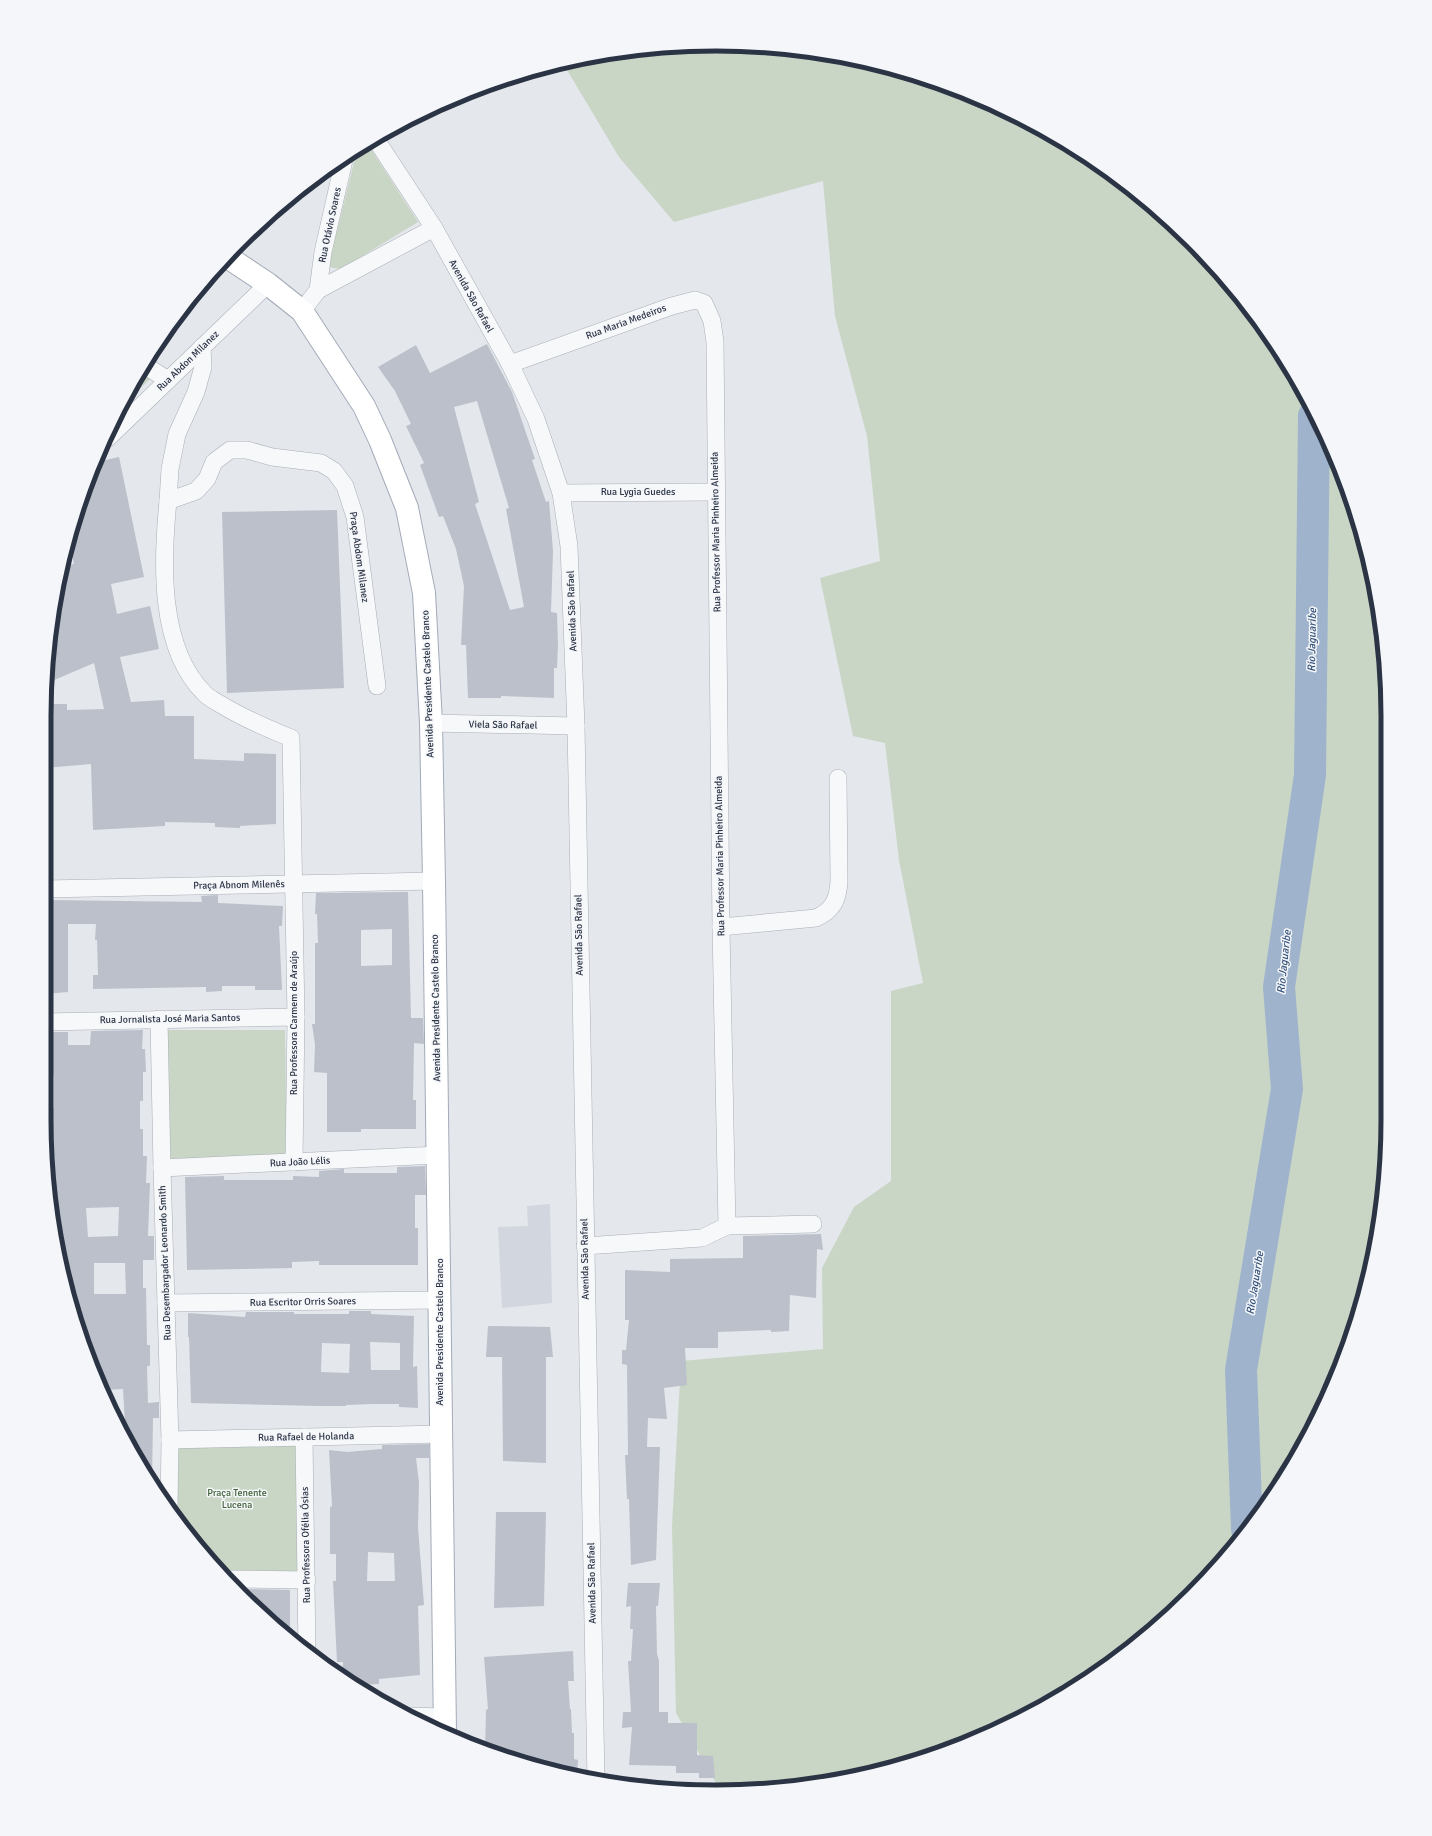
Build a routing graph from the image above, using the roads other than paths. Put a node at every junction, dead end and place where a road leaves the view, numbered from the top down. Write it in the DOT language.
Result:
graph roads {
  1 [pos="379,143"];
  2 [pos="343,166"];
  3 [pos="434,228"];
  4 [pos="233,260"];
  5 [pos="268,284"];
  6 [pos="318,290"];
  7 [pos="302,311"];
  8 [pos="715,342"];
  9 [pos="202,347"];
  10 [pos="510,364"];
  11 [pos="149,368"];
  12 [pos="168,380"];
  13 [pos="116,430"];
  14 [pos="715,492"];
  15 [pos="561,493"];
  16 [pos="168,501"];
  17 [pos="377,686"];
  18 [pos="431,723"];
  19 [pos="576,726"];
  20 [pos="838,778"];
  21 [pos="434,881"];
  22 [pos="293,884"];
  23 [pos="51,889"];
  24 [pos="721,927"];
  25 [pos="296,1017"];
  26 [pos="159,1019"];
  27 [pos="51,1022"];
  28 [pos="438,1155"];
  29 [pos="294,1162"];
  30 [pos="162,1168"];
  31 [pos="813,1224"];
  32 [pos="727,1226"];
  33 [pos="585,1246"];
  34 [pos="440,1300"];
  35 [pos="166,1303"];
  36 [pos="441,1434"];
  37 [pos="304,1437"];
  38 [pos="170,1440"];
  39 [pos="169,1498"];
  40 [pos="236,1579"];
  41 [pos="307,1580"];
  42 [pos="307,1645"];
  43 [pos="444,1725"];
  44 [pos="596,1774"];
  1 -- 3 [label="street, Avenida São Rafael"];
  2 -- 6 [label="street, Rua Otávio Soares"];
  3 -- 6 [label="street"];
  3 -- 10 [label="street, Avenida São Rafael"];
  4 -- 5 [label="main road, Avenida Presidente Castelo Branco"];
  5 -- 7 [label="main road, Avenida Presidente Castelo Branco"];
  5 -- 9 [label="street, Rua Abdon Milanez"];
  6 -- 7 [label="street"];
  7 -- 18 [label="main road, Avenida Presidente Castelo Branco"];
  8 -- 10 [label="street, Rua Maria Medeiros"];
  8 -- 14 [label="street, Rua Professor Maria Pinheiro Almeida"];
  9 -- 12 [label="street, Rua Abdon Milanez"];
  9 -- 16 [label="street"];
  10 -- 15 [label="street, Avenida São Rafael"];
  11 -- 12 [label="street"];
  12 -- 13 [label="street, Rua Abdon Milanez"];
  14 -- 15 [label="street, Rua Lygia Guedes"];
  14 -- 24 [label="street, Rua Professor Maria Pinheiro Almeida"];
  15 -- 19 [label="street, Avenida São Rafael"];
  16 -- 17 [label="street, Praça Abdom Milanez"];
  16 -- 22 [label="street"];
  18 -- 19 [label="street, Viela São Rafael"];
  18 -- 21 [label="main road, Avenida Presidente Castelo Branco"];
  19 -- 33 [label="street, Avenida São Rafael"];
  20 -- 24 [label="street"];
  21 -- 22 [label="street, Praça Abnom Milenês"];
  21 -- 28 [label="main road, Avenida Presidente Castelo Branco"];
  22 -- 23 [label="street, Praça Abnom Milenês"];
  22 -- 25 [label="street, Rua Professora Carmem de Araújo"];
  24 -- 32 [label="street, Rua Professor Maria Pinheiro Almeida"];
  25 -- 26 [label="street, Rua Jornalista José Maria Santos"];
  25 -- 29 [label="street, Rua Professora Carmem de Araújo"];
  26 -- 27 [label="street, Rua Jornalista José Maria Santos"];
  26 -- 30 [label="street, Rua Desembargador Leonardo Smith"];
  28 -- 29 [label="street, Rua João Lélis"];
  28 -- 34 [label="main road, Avenida Presidente Castelo Branco"];
  29 -- 30 [label="street, Rua João Lélis"];
  30 -- 35 [label="street, Rua Desembargador Leonardo Smith"];
  31 -- 32 [label="street"];
  32 -- 33 [label="street"];
  33 -- 44 [label="street, Avenida São Rafael"];
  34 -- 35 [label="street, Rua Escritor Orris Soares"];
  34 -- 36 [label="main road, Avenida Presidente Castelo Branco"];
  35 -- 38 [label="street, Rua Desembargador Leonardo Smith"];
  36 -- 37 [label="street, Rua Rafael de Holanda"];
  36 -- 43 [label="main road, Avenida Presidente Castelo Branco"];
  37 -- 38 [label="street, Rua Rafael de Holanda"];
  37 -- 41 [label="street, Rua Professora Ofélia Ósias"];
  38 -- 39 [label="street, Rua Desembargador Leonardo Smith"];
  40 -- 41 [label="street"];
  41 -- 42 [label="street, Rua Professora Ofélia Ósias"];
}
